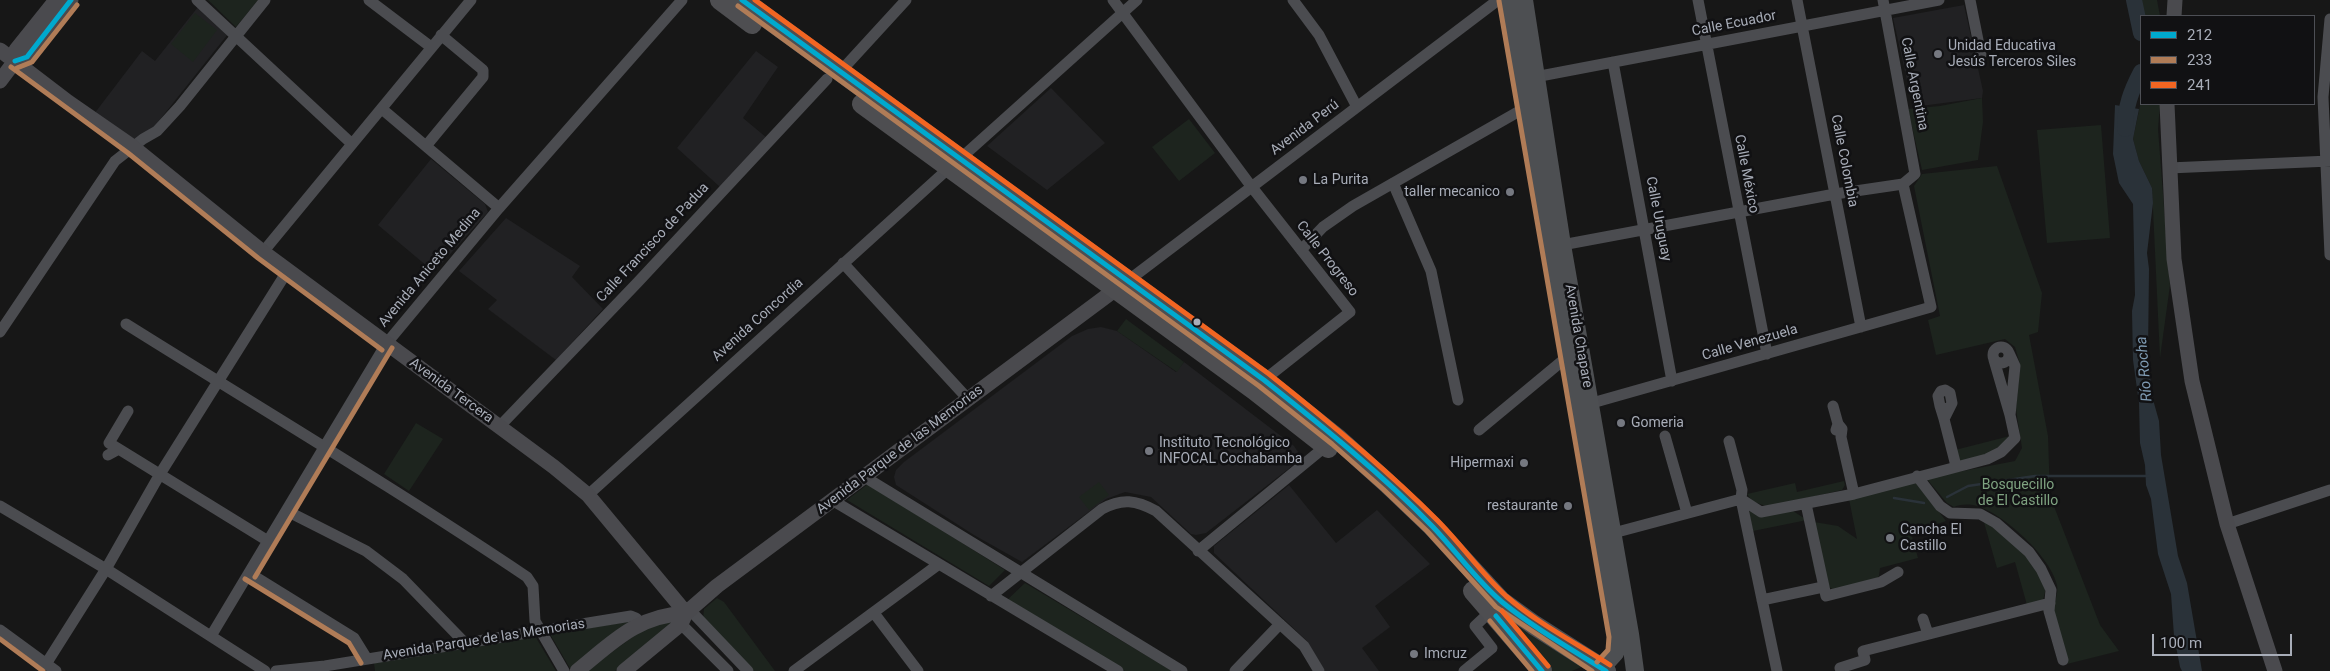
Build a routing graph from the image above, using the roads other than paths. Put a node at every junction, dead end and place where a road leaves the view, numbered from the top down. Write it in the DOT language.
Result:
graph roads {
  1 [pos="56,0"];
  2 [pos="71,0"];
  3 [pos="197,0"];
  4 [pos="265,0"];
  5 [pos="369,0"];
  6 [pos="471,0"];
  7 [pos="682,0"];
  8 [pos="720,0"];
  9 [pos="742,0"];
  10 [pos="906,0"];
  11 [pos="1114,0"];
  12 [pos="1137,0"];
  13 [pos="1293,0"];
  14 [pos="1498,0"];
  15 [pos="1506,0"];
  16 [pos="1516,0"];
  17 [pos="1524,0"];
  18 [pos="1698,0"];
  19 [pos="1797,0"];
  20 [pos="1939,0"];
  21 [pos="1970,0"];
  22 [pos="2175,0"];
  23 [pos="1884,5"];
  24 [pos="1124,13"];
  25 [pos="2174,15"];
  26 [pos="2330,19"];
  27 [pos="1802,26"];
  28 [pos="236,36"];
  29 [pos="441,36"];
  30 [pos="1707,44"];
  31 [pos="431,47"];
  32 [pos="0,50"];
  33 [pos="1981,55"];
  34 [pos="15,61"];
  35 [pos="1612,62"];
  36 [pos="834,75"];
  37 [pos="1535,77"];
  38 [pos="0,81"];
  39 [pos="2167,105"];
  40 [pos="1357,108"];
  41 [pos="382,109"];
  42 [pos="1523,109"];
  43 [pos="352,144"];
  44 [pos="426,146"];
  45 [pos="133,147"];
  46 [pos="2327,161"];
  47 [pos="955,163"];
  48 [pos="2169,168"];
  49 [pos="1393,183"];
  50 [pos="1903,184"];
  51 [pos="1251,186"];
  52 [pos="1835,194"];
  53 [pos="499,208"];
  54 [pos="1738,212"];
  55 [pos="1644,228"];
  56 [pos="1562,245"];
  57 [pos="1301,250"];
  58 [pos="263,252"];
  59 [pos="2330,255"];
  60 [pos="843,263"];
  61 [pos="288,270"];
  62 [pos="1122,285"];
  63 [pos="126,324"];
  64 [pos="1861,327"];
  65 [pos="0,332"];
  66 [pos="386,344"];
  67 [pos="1767,354"];
  68 [pos="1567,357"];
  69 [pos="1264,380"];
  70 [pos="1672,381"];
  71 [pos="219,382"];
  72 [pos="968,399"];
  73 [pos="1458,400"];
  74 [pos="1583,405"];
  75 [pos="1833,406"];
  76 [pos="1945,407"];
  77 [pos="128,410"];
  78 [pos="2010,415"];
  79 [pos="499,427"];
  80 [pos="1479,430"];
  81 [pos="1665,436"];
  82 [pos="1729,441"];
  83 [pos="1326,446"];
  84 [pos="120,449"];
  85 [pos="325,449"];
  86 [pos="108,455"];
  87 [pos="1956,466"];
  88 [pos="160,474"];
  89 [pos="863,476"];
  90 [pos="1917,476"];
  91 [pos="2330,490"];
  92 [pos="1854,494"];
  93 [pos="588,495"];
  94 [pos="1741,499"];
  95 [pos="832,500"];
  96 [pos="1806,504"];
  97 [pos="0,506"];
  98 [pos="287,511"];
  99 [pos="1687,513"];
  100 [pos="2227,524"];
  101 [pos="1606,535"];
  102 [pos="268,541"];
  103 [pos="1198,551"];
  104 [pos="940,564"];
  105 [pos="106,569"];
  106 [pos="1019,572"];
  107 [pos="1898,572"];
  108 [pos="249,574"];
  109 [pos="1823,587"];
  110 [pos="991,596"];
  111 [pos="1762,600"];
  112 [pos="2050,603"];
  113 [pos="1491,611"];
  114 [pos="874,613"];
  115 [pos="685,615"];
  116 [pos="1923,619"];
  117 [pos="640,623"];
  118 [pos="1280,624"];
  119 [pos="0,630"];
  120 [pos="541,631"];
  121 [pos="1928,634"];
  122 [pos="210,636"];
  123 [pos="1624,636"];
  124 [pos="464,642"];
  125 [pos="367,659"];
  126 [pos="2063,660"];
  127 [pos="51,668"];
  128 [pos="322,668"];
  129 [pos="1840,668"];
  130 [pos="1597,669"];
  131 [pos="265,671"];
  132 [pos="276,671"];
  133 [pos="564,671"];
  134 [pos="576,671"];
  135 [pos="624,671"];
  136 [pos="728,671"];
  137 [pos="748,671"];
  138 [pos="794,671"];
  139 [pos="918,671"];
  140 [pos="1118,671"];
  141 [pos="1182,671"];
  142 [pos="1235,671"];
  143 [pos="1319,671"];
  144 [pos="1464,671"];
  145 [pos="1542,671"];
  146 [pos="1634,671"];
  147 [pos="1777,671"];
  148 [pos="2275,671"];
  1 -- 34 [label="street"];
  2 -- 34 [label="street"];
  3 -- 28 [label="street"];
  4 -- 28 [label="street"];
  5 -- 31 [label="street"];
  6 -- 29 [label="street"];
  7 -- 53 [label="street, Avenida Aniceto Medina"];
  8 -- 36 [label="highway"];
  9 -- 36 [label="highway"];
  10 -- 36 [label="street, Calle Francisco de Padua"];
  11 -- 24 [label="street, Calle Progreso"];
  12 -- 24 [label="street, Avenida Concordia"];
  13 -- 40 [label="street"];
  14 -- 40 [label="street, Avenida Perú"];
  15 -- 16 [label="main road"];
  15 -- 42 [label="main road, Avenida Chapare"];
  17 -- 37 [label="main road, Avenida Chapare"];
  18 -- 30 [label="street, Calle México"];
  19 -- 27 [label="street, Calle Colombia"];
  20 -- 23 [label="street, Calle Ecuador"];
  21 -- 33 [label="street"];
  22 -- 25 [label="street"];
  23 -- 27 [label="street, Calle Ecuador"];
  23 -- 50 [label="street, Calle Argentina"];
  24 -- 47 [label="street, Avenida Concordia"];
  24 -- 51 [label="street, Calle Progreso"];
  26 -- 46 [label="street"];
  27 -- 30 [label="street, Calle Ecuador"];
  27 -- 52 [label="street, Calle Colombia"];
  28 -- 43 [label="street"];
  28 -- 45 [label="street"];
  29 -- 31 [label="street"];
  29 -- 44 [label="street"];
  30 -- 35 [label="street, Calle Ecuador"];
  30 -- 54 [label="street, Calle México"];
  31 -- 41 [label="street"];
  32 -- 34 [label="street, Avenida Tercera"];
  34 -- 38 [label="street"];
  34 -- 45 [label="street, Avenida Tercera"];
  35 -- 37 [label="street, Calle Ecuador"];
  35 -- 55 [label="street, Calle Uruguay"];
  36 -- 47 [label="highway"];
  36 -- 79 [label="street, Calle Francisco de Padua"];
  37 -- 56 [label="main road, Avenida Chapare"];
  39 -- 48 [label="street"];
  40 -- 51 [label="street, Avenida Perú"];
  41 -- 43 [label="street"];
  41 -- 44 [label="street"];
  42 -- 49 [label="street"];
  42 -- 68 [label="main road, Avenida Chapare"];
  43 -- 58 [label="street"];
  44 -- 53 [label="street"];
  45 -- 58 [label="street, Avenida Tercera"];
  45 -- 65 [label="street"];
  46 -- 48 [label="street"];
  46 -- 59 [label="street"];
  47 -- 60 [label="street, Avenida Concordia"];
  47 -- 62 [label="highway"];
  48 -- 100 [label="street"];
  49 -- 57 [label="street"];
  49 -- 73 [label="street"];
  50 -- 52 [label="street"];
  50 -- 64 [label="street, Calle Venezuela"];
  51 -- 57 [label="street, Calle Progreso"];
  51 -- 62 [label="street, Avenida Perú"];
  52 -- 54 [label="street"];
  52 -- 64 [label="street, Calle Colombia"];
  53 -- 66 [label="street, Avenida Aniceto Medina"];
  54 -- 55 [label="street"];
  54 -- 67 [label="street, Calle México"];
  55 -- 56 [label="street"];
  55 -- 70 [label="street, Calle Uruguay"];
  56 -- 74 [label="main road, Avenida Chapare"];
  57 -- 69 [label="street, Calle Progreso"];
  58 -- 61 [label="street, Avenida Tercera"];
  60 -- 72 [label="street"];
  60 -- 93 [label="street, Avenida Concordia"];
  61 -- 66 [label="street, Avenida Tercera"];
  61 -- 71 [label="street"];
  62 -- 69 [label="highway"];
  62 -- 72 [label="street, Avenida Parque de las Memorias"];
  62 -- 83 [label="highway"];
  63 -- 71 [label="street"];
  64 -- 67 [label="street, Calle Venezuela"];
  66 -- 79 [label="street, Avenida Tercera"];
  66 -- 85 [label="street, Avenida Aniceto Medina"];
  67 -- 70 [label="street, Calle Venezuela"];
  68 -- 74 [label="main road, Avenida Chapare"];
  68 -- 80 [label="street"];
  69 -- 130 [label="highway"];
  70 -- 74 [label="street, Calle Venezuela"];
  71 -- 85 [label="street"];
  71 -- 88 [label="street"];
  72 -- 89 [label="street, Avenida Parque de las Memorias"];
  74 -- 101 [label="main road, Avenida Chapare"];
  75 -- 92 [label="street"];
  76 -- 87 [label="street"];
  77 -- 84 [label="street"];
  78 -- 78 [label="street"];
  78 -- 87 [label="street"];
  79 -- 93 [label="street, Avenida Tercera"];
  81 -- 99 [label="street"];
  82 -- 94 [label="street"];
  83 -- 103 [label="street"];
  83 -- 113 [label="highway"];
  84 -- 86 [label="street"];
  84 -- 88 [label="street"];
  85 -- 98 [label="street, Avenida Aniceto Medina"];
  85 -- 120 [label="street"];
  87 -- 90 [label="street"];
  88 -- 102 [label="street"];
  88 -- 105 [label="street"];
  89 -- 95 [label="street, Avenida Parque de las Memorias"];
  89 -- 106 [label="street"];
  90 -- 92 [label="street"];
  90 -- 112 [label="street"];
  91 -- 100 [label="street"];
  92 -- 96 [label="street"];
  93 -- 115 [label="street, Avenida Tercera"];
  94 -- 96 [label="street"];
  94 -- 99 [label="street"];
  94 -- 111 [label="street"];
  95 -- 104 [label="street"];
  95 -- 115 [label="street, Avenida Parque de las Memorias"];
  96 -- 109 [label="street"];
  97 -- 105 [label="street"];
  98 -- 102 [label="street, Avenida Aniceto Medina"];
  98 -- 124 [label="street"];
  99 -- 101 [label="street"];
  100 -- 148 [label="street"];
  101 -- 123 [label="main road, Avenida Chapare"];
  102 -- 108 [label="street, Avenida Aniceto Medina"];
  103 -- 106 [label="street"];
  103 -- 118 [label="street"];
  104 -- 110 [label="street"];
  104 -- 114 [label="street"];
  105 -- 122 [label="street"];
  105 -- 127 [label="street"];
  106 -- 110 [label="street"];
  106 -- 141 [label="street"];
  107 -- 109 [label="street"];
  108 -- 122 [label="street, Avenida Aniceto Medina"];
  108 -- 125 [label="street"];
  109 -- 111 [label="street"];
  110 -- 140 [label="street"];
  111 -- 147 [label="street"];
  112 -- 121 [label="street"];
  112 -- 126 [label="street"];
  113 -- 144 [label="street"];
  113 -- 145 [label="highway"];
  114 -- 138 [label="street"];
  114 -- 139 [label="street"];
  115 -- 117 [label="street"];
  115 -- 135 [label="street, Avenida Parque de las Memorias"];
  115 -- 136 [label="street, Avenida Tercera"];
  115 -- 137 [label="street, Avenida Tercera"];
  116 -- 121 [label="street"];
  117 -- 120 [label="street, Avenida Parque de las Memorias"];
  117 -- 134 [label="street"];
  118 -- 142 [label="street"];
  118 -- 143 [label="street"];
  119 -- 127 [label="street"];
  120 -- 124 [label="street, Avenida Parque de las Memorias"];
  120 -- 133 [label="street"];
  121 -- 129 [label="street"];
  122 -- 131 [label="street"];
  123 -- 130 [label="main road, Avenida Chapare"];
  123 -- 146 [label="main road, Avenida Chapare"];
  124 -- 125 [label="street, Avenida Parque de las Memorias"];
  125 -- 128 [label="street, Avenida Parque de las Memorias"];
  128 -- 132 [label="street, Avenida Parque de las Memorias"];
}
